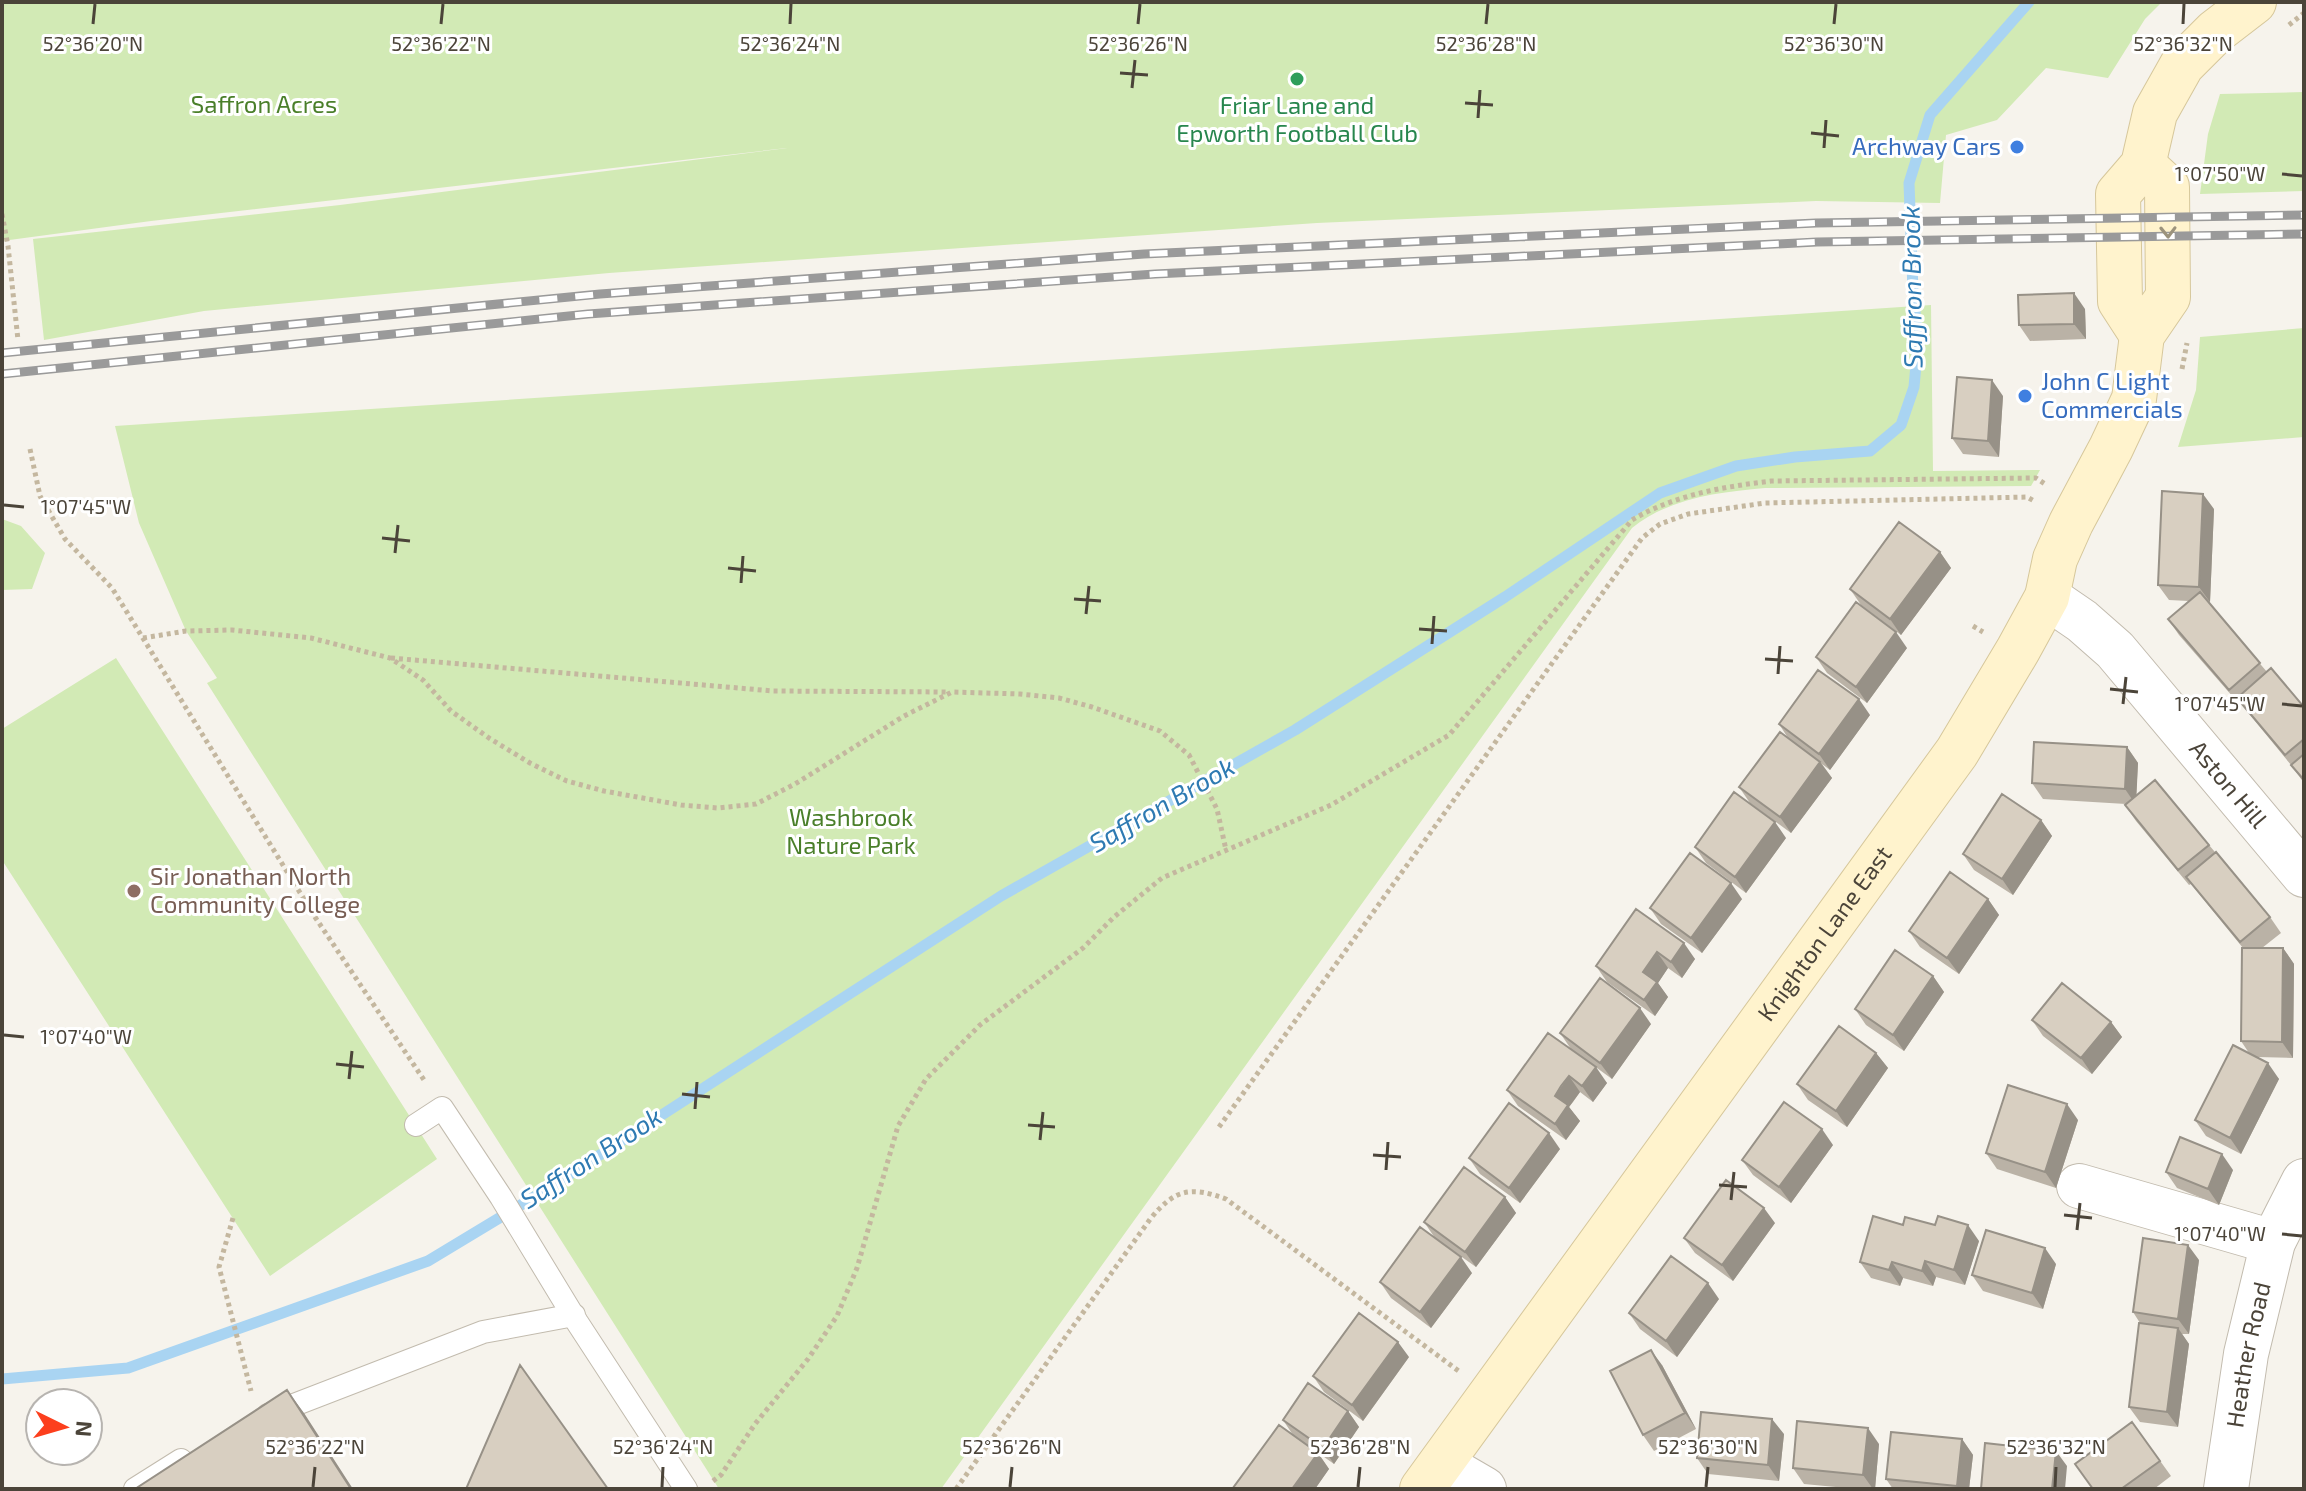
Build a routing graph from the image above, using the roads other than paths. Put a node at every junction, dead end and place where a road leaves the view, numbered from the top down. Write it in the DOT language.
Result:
graph roads {
  1 [pos="2254,2"];
  2 [pos="2047,597"];
  3 [pos="2304,875"];
  4 [pos="416,1125"];
  5 [pos="2304,1181"];
  6 [pos="2079,1186"];
  7 [pos="2273,1242"];
  8 [pos="574,1315"];
  9 [pos="251,1422"];
  10 [pos="198,1449"];
  11 [pos="1432,1476"];
  12 [pos="135,1489"];
  13 [pos="686,1489"];
  14 [pos="1484,1489"];
  15 [pos="2226,1489"];
  1 -- 2 [label="street, Knighton Lane East"];
  2 -- 3 [label="street, Aston Hill"];
  2 -- 11 [label="street, Knighton Lane East"];
  4 -- 8 [label="lane"];
  5 -- 7 [label="street, Heather Road"];
  6 -- 7 [label="street"];
  7 -- 15 [label="street, Heather Road"];
  8 -- 9 [label="lane"];
  8 -- 13 [label="lane"];
  10 -- 12 [label="lane"];
  11 -- 14 [label="street"];
}
